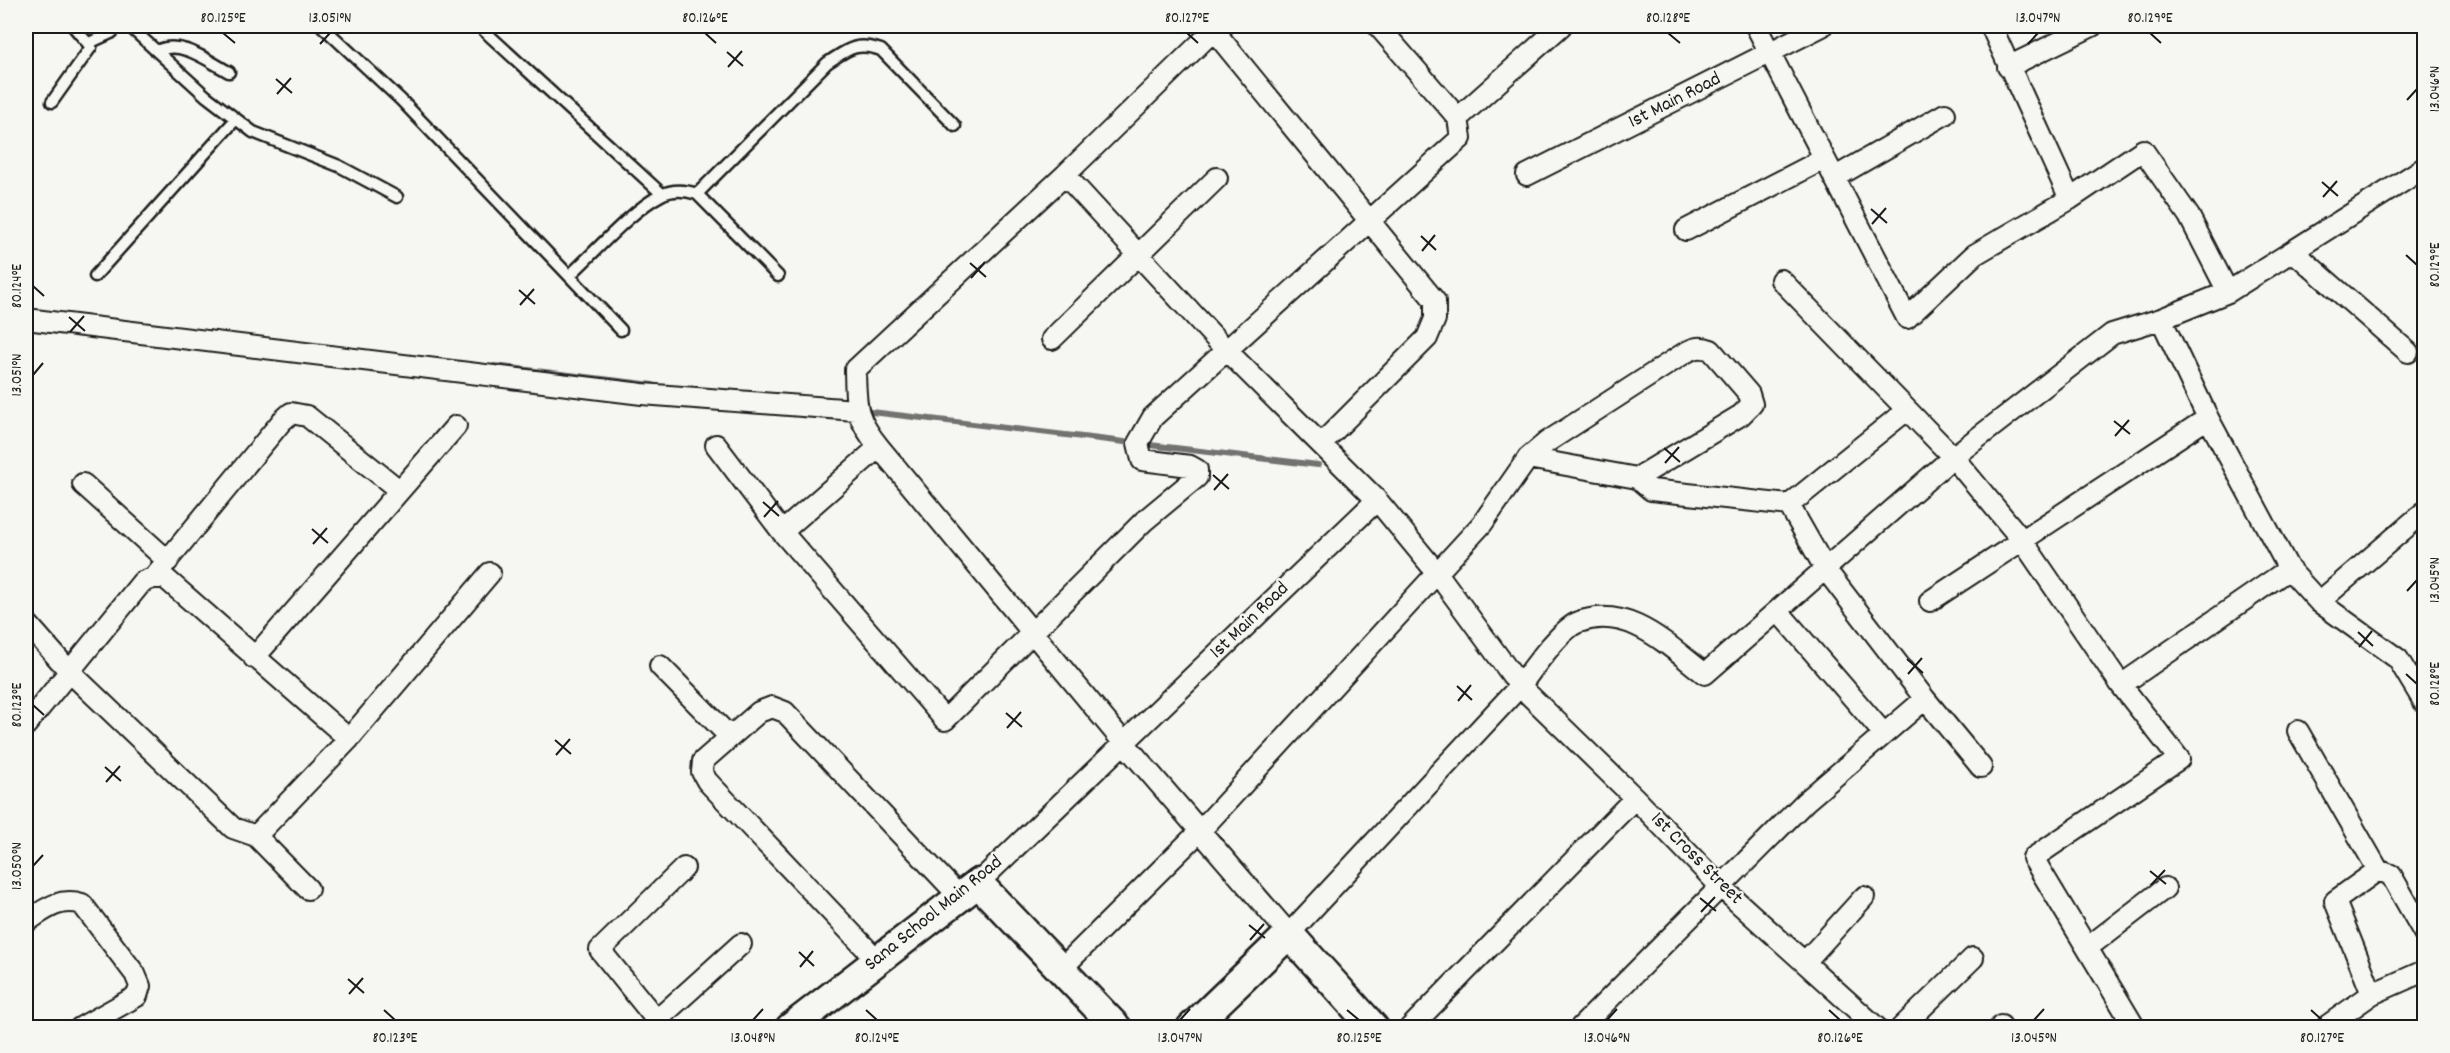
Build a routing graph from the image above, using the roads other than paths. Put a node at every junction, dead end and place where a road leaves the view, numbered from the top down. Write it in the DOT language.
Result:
graph roads {
  1 [pos="74,26"];
  2 [pos="119,26"];
  3 [pos="129,26"];
  4 [pos="322,26"];
  5 [pos="479,26"];
  6 [pos="1562,26"];
  7 [pos="1756,26"];
  8 [pos="1822,26"];
  9 [pos="1991,26"];
  10 [pos="2092,26"];
  11 [pos="1216,27"];
  12 [pos="1382,27"];
  13 [pos="89,44"];
  14 [pos="157,51"];
  15 [pos="1769,54"];
  16 [pos="2008,67"];
  17 [pos="229,72"];
  18 [pos="52,102"];
  19 [pos="1945,114"];
  20 [pos="1458,118"];
  21 [pos="236,119"];
  22 [pos="955,126"];
  23 [pos="1824,159"];
  24 [pos="2424,168"];
  25 [pos="1065,175"];
  26 [pos="1527,175"];
  27 [pos="1217,178"];
  28 [pos="1834,178"];
  29 [pos="697,194"];
  30 [pos="662,195"];
  31 [pos="397,197"];
  32 [pos="2070,199"];
  33 [pos="1371,221"];
  34 [pos="1686,231"];
  35 [pos="2294,252"];
  36 [pos="1140,254"];
  37 [pos="570,275"];
  38 [pos="94,276"];
  39 [pos="778,276"];
  40 [pos="1781,280"];
  41 [pos="2228,292"];
  42 [pos="26,319"];
  43 [pos="2160,319"];
  44 [pos="621,330"];
  45 [pos="1052,339"];
  46 [pos="1226,350"];
  47 [pos="2408,351"];
  48 [pos="856,410"];
  49 [pos="1908,410"];
  50 [pos="2208,418"];
  51 [pos="456,426"];
  52 [pos="1321,444"];
  53 [pos="716,445"];
  54 [pos="879,447"];
  55 [pos="1953,457"];
  56 [pos="1528,458"];
  57 [pos="1636,478"];
  58 [pos="83,484"];
  59 [pos="399,490"];
  60 [pos="1377,500"];
  61 [pos="1789,505"];
  62 [pos="2424,512"];
  63 [pos="782,532"];
  64 [pos="2022,540"];
  65 [pos="168,561"];
  66 [pos="1826,570"];
  67 [pos="2289,570"];
  68 [pos="490,573"];
  69 [pos="1437,573"];
  70 [pos="153,578"];
  71 [pos="1930,601"];
  72 [pos="2319,602"];
  73 [pos="1778,611"];
  74 [pos="26,621"];
  75 [pos="1032,631"];
  76 [pos="254,658"];
  77 [pos="660,666"];
  78 [pos="70,672"];
  79 [pos="2121,685"];
  80 [pos="1520,686"];
  81 [pos="1925,699"];
  82 [pos="2424,702"];
  83 [pos="26,725"];
  84 [pos="2298,731"];
  85 [pos="1884,734"];
  86 [pos="729,736"];
  87 [pos="349,739"];
  88 [pos="1124,743"];
  89 [pos="1982,767"];
  90 [pos="1635,798"];
  91 [pos="1200,831"];
  92 [pos="255,836"];
  93 [pos="684,868"];
  94 [pos="2378,870"];
  95 [pos="1721,887"];
  96 [pos="2165,888"];
  97 [pos="308,889"];
  98 [pos="969,890"];
  99 [pos="1864,897"];
  100 [pos="26,922"];
  101 [pos="2424,933"];
  102 [pos="1289,934"];
  103 [pos="741,945"];
  104 [pos="2087,948"];
  105 [pos="1973,958"];
  106 [pos="877,960"];
  107 [pos="1805,963"];
  108 [pos="1061,969"];
  109 [pos="2424,971"];
  110 [pos="2372,994"];
  111 [pos="660,1024"];
  112 [pos="1872,1026"];
  113 [pos="80,1028"];
  114 [pos="790,1028"];
  115 [pos="1117,1028"];
  116 [pos="1191,1028"];
  117 [pos="1374,1028"];
  118 [pos="1410,1028"];
  119 [pos="1580,1028"];
  120 [pos="1901,1028"];
  121 [pos="2135,1028"];
  122 [pos="2324,1028"];
  1 -- 13 [label="lane"];
  2 -- 13 [label="lane"];
  3 -- 14 [label="lane"];
  4 -- 37 [label="lane"];
  5 -- 30 [label="lane"];
  6 -- 20 [label="street"];
  7 -- 15 [label="street"];
  8 -- 15 [label="street, 1st Main Road"];
  9 -- 16 [label="street"];
  10 -- 16 [label="street"];
  11 -- 25 [label="street"];
  11 -- 33 [label="street"];
  12 -- 20 [label="street"];
  13 -- 18 [label="lane"];
  14 -- 17 [label="lane"];
  14 -- 21 [label="lane"];
  15 -- 23 [label="street"];
  15 -- 26 [label="street, 1st Main Road"];
  16 -- 32 [label="street"];
  19 -- 28 [label="street"];
  20 -- 33 [label="street"];
  21 -- 31 [label="lane"];
  21 -- 38 [label="lane"];
  22 -- 29 [label="lane"];
  23 -- 28 [label="street"];
  23 -- 34 [label="street"];
  24 -- 35 [label="street"];
  25 -- 36 [label="street, 1st Cross Street"];
  25 -- 48 [label="street"];
  27 -- 36 [label="street"];
  28 -- 32 [label="street"];
  29 -- 30 [label="lane"];
  29 -- 39 [label="lane"];
  30 -- 37 [label="lane"];
  32 -- 41 [label="street"];
  33 -- 46 [label="street"];
  33 -- 52 [label="street"];
  35 -- 41 [label="street"];
  35 -- 47 [label="street"];
  36 -- 45 [label="street"];
  36 -- 46 [label="street, 1st Cross Street"];
  37 -- 44 [label="lane"];
  40 -- 49 [label="street"];
  41 -- 43 [label="street"];
  42 -- 48 [label="street"];
  43 -- 50 [label="street"];
  43 -- 55 [label="street"];
  46 -- 52 [label="street, 1st Cross Street"];
  46 -- 75 [label="street"];
  48 -- 54 [label="street"];
  49 -- 55 [label="street"];
  49 -- 61 [label="street"];
  50 -- 64 [label="street"];
  50 -- 67 [label="street"];
  51 -- 59 [label="street"];
  52 -- 60 [label="street, 1st Cross Street"];
  53 -- 63 [label="street"];
  54 -- 63 [label="street"];
  54 -- 75 [label="street"];
  55 -- 64 [label="street"];
  55 -- 66 [label="street"];
  56 -- 57 [label="street"];
  56 -- 57 [label="street"];
  56 -- 69 [label="street"];
  57 -- 61 [label="street"];
  58 -- 65 [label="street"];
  59 -- 65 [label="street"];
  59 -- 76 [label="street"];
  60 -- 69 [label="street, 1st Cross Street"];
  60 -- 88 [label="street, 1st Main Road"];
  61 -- 66 [label="street"];
  62 -- 72 [label="street"];
  63 -- 75 [label="street"];
  64 -- 71 [label="street"];
  64 -- 79 [label="street"];
  65 -- 70 [label="street"];
  66 -- 73 [label="street"];
  66 -- 81 [label="street"];
  67 -- 72 [label="street"];
  67 -- 79 [label="street"];
  68 -- 87 [label="street"];
  69 -- 80 [label="street, 1st Cross Street"];
  69 -- 91 [label="street"];
  70 -- 76 [label="street"];
  70 -- 78 [label="street"];
  72 -- 82 [label="street"];
  73 -- 80 [label="street"];
  73 -- 85 [label="street"];
  74 -- 78 [label="street"];
  75 -- 88 [label="street"];
  76 -- 87 [label="street"];
  77 -- 86 [label="street"];
  78 -- 83 [label="street"];
  78 -- 92 [label="street"];
  79 -- 104 [label="street"];
  80 -- 90 [label="street, 1st Cross Street"];
  80 -- 102 [label="street"];
  81 -- 85 [label="street"];
  81 -- 89 [label="street"];
  84 -- 94 [label="street"];
  85 -- 95 [label="street"];
  86 -- 98 [label="street"];
  86 -- 106 [label="street"];
  87 -- 92 [label="street"];
  88 -- 91 [label="street"];
  88 -- 98 [label="street, Sana School Main Road"];
  90 -- 95 [label="street, 1st Cross Street"];
  90 -- 118 [label="street"];
  91 -- 102 [label="street"];
  91 -- 108 [label="street"];
  92 -- 97 [label="street"];
  93 -- 111 [label="street"];
  94 -- 101 [label="street"];
  94 -- 110 [label="street"];
  95 -- 107 [label="street, 1st Cross Street"];
  95 -- 119 [label="street"];
  96 -- 104 [label="street"];
  98 -- 106 [label="street, Sana School Main Road"];
  98 -- 108 [label="street"];
  99 -- 107 [label="street"];
  100 -- 113 [label="street"];
  102 -- 116 [label="street"];
  102 -- 117 [label="street"];
  103 -- 111 [label="street"];
  104 -- 121 [label="street"];
  105 -- 120 [label="street"];
  106 -- 114 [label="street, Sana School Main Road"];
  107 -- 112 [label="street, 1st Cross Street"];
  108 -- 115 [label="street"];
  109 -- 110 [label="street"];
  110 -- 122 [label="street"];
}
